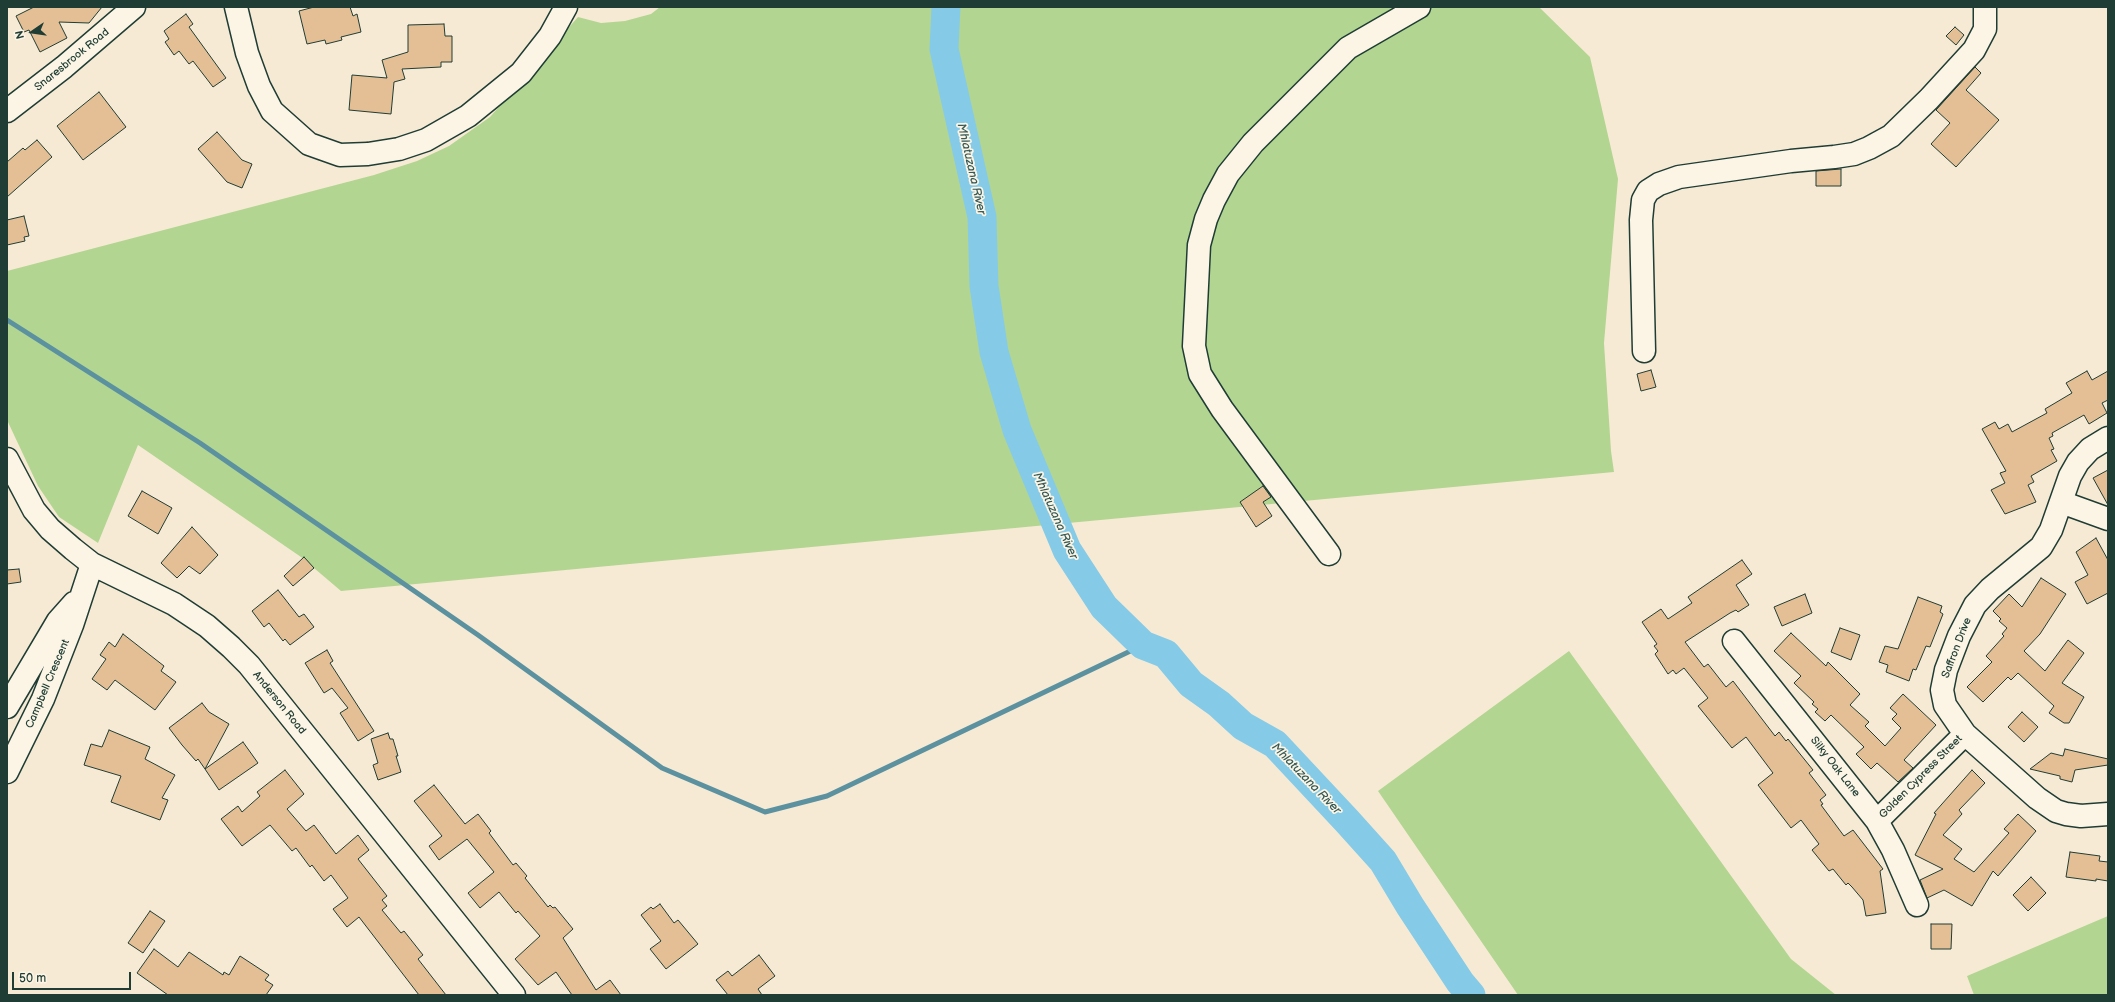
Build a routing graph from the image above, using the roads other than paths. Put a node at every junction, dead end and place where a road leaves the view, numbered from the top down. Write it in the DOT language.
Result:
graph roads {
  1 [pos="134,7"];
  2 [pos="236,7"];
  3 [pos="566,7"];
  4 [pos="1419,7"];
  5 [pos="1985,7"];
  6 [pos="7,111"];
  7 [pos="1644,351"];
  8 [pos="2108,438"];
  9 [pos="7,459"];
  10 [pos="2061,502"];
  11 [pos="2108,519"];
  12 [pos="1329,554"];
  13 [pos="92,564"];
  14 [pos="83,593"];
  15 [pos="1734,641"];
  16 [pos="7,707"];
  17 [pos="1965,734"];
  18 [pos="7,772"];
  19 [pos="2108,814"];
  20 [pos="1877,821"];
  21 [pos="1917,905"];
  22 [pos="514,995"];
  1 -- 6 [label="street, Snaresbrook Road"];
  2 -- 3 [label="street"];
  4 -- 12 [label="street"];
  5 -- 7 [label="street"];
  8 -- 10 [label="street, Saffron Drive"];
  9 -- 13 [label="street, Anderson Road"];
  10 -- 11 [label="street"];
  10 -- 17 [label="street, Saffron Drive"];
  13 -- 14 [label="street, Campbell Crescent"];
  13 -- 22 [label="street, Anderson Road"];
  14 -- 16 [label="street, Campbell Crescent"];
  14 -- 18 [label="street, Campbell Crescent"];
  15 -- 20 [label="street, Silky Oak Lane"];
  17 -- 19 [label="street, Saffron Drive"];
  17 -- 20 [label="street, Golden Cypress Street"];
  20 -- 21 [label="street, Silky Oak Lane"];
}
